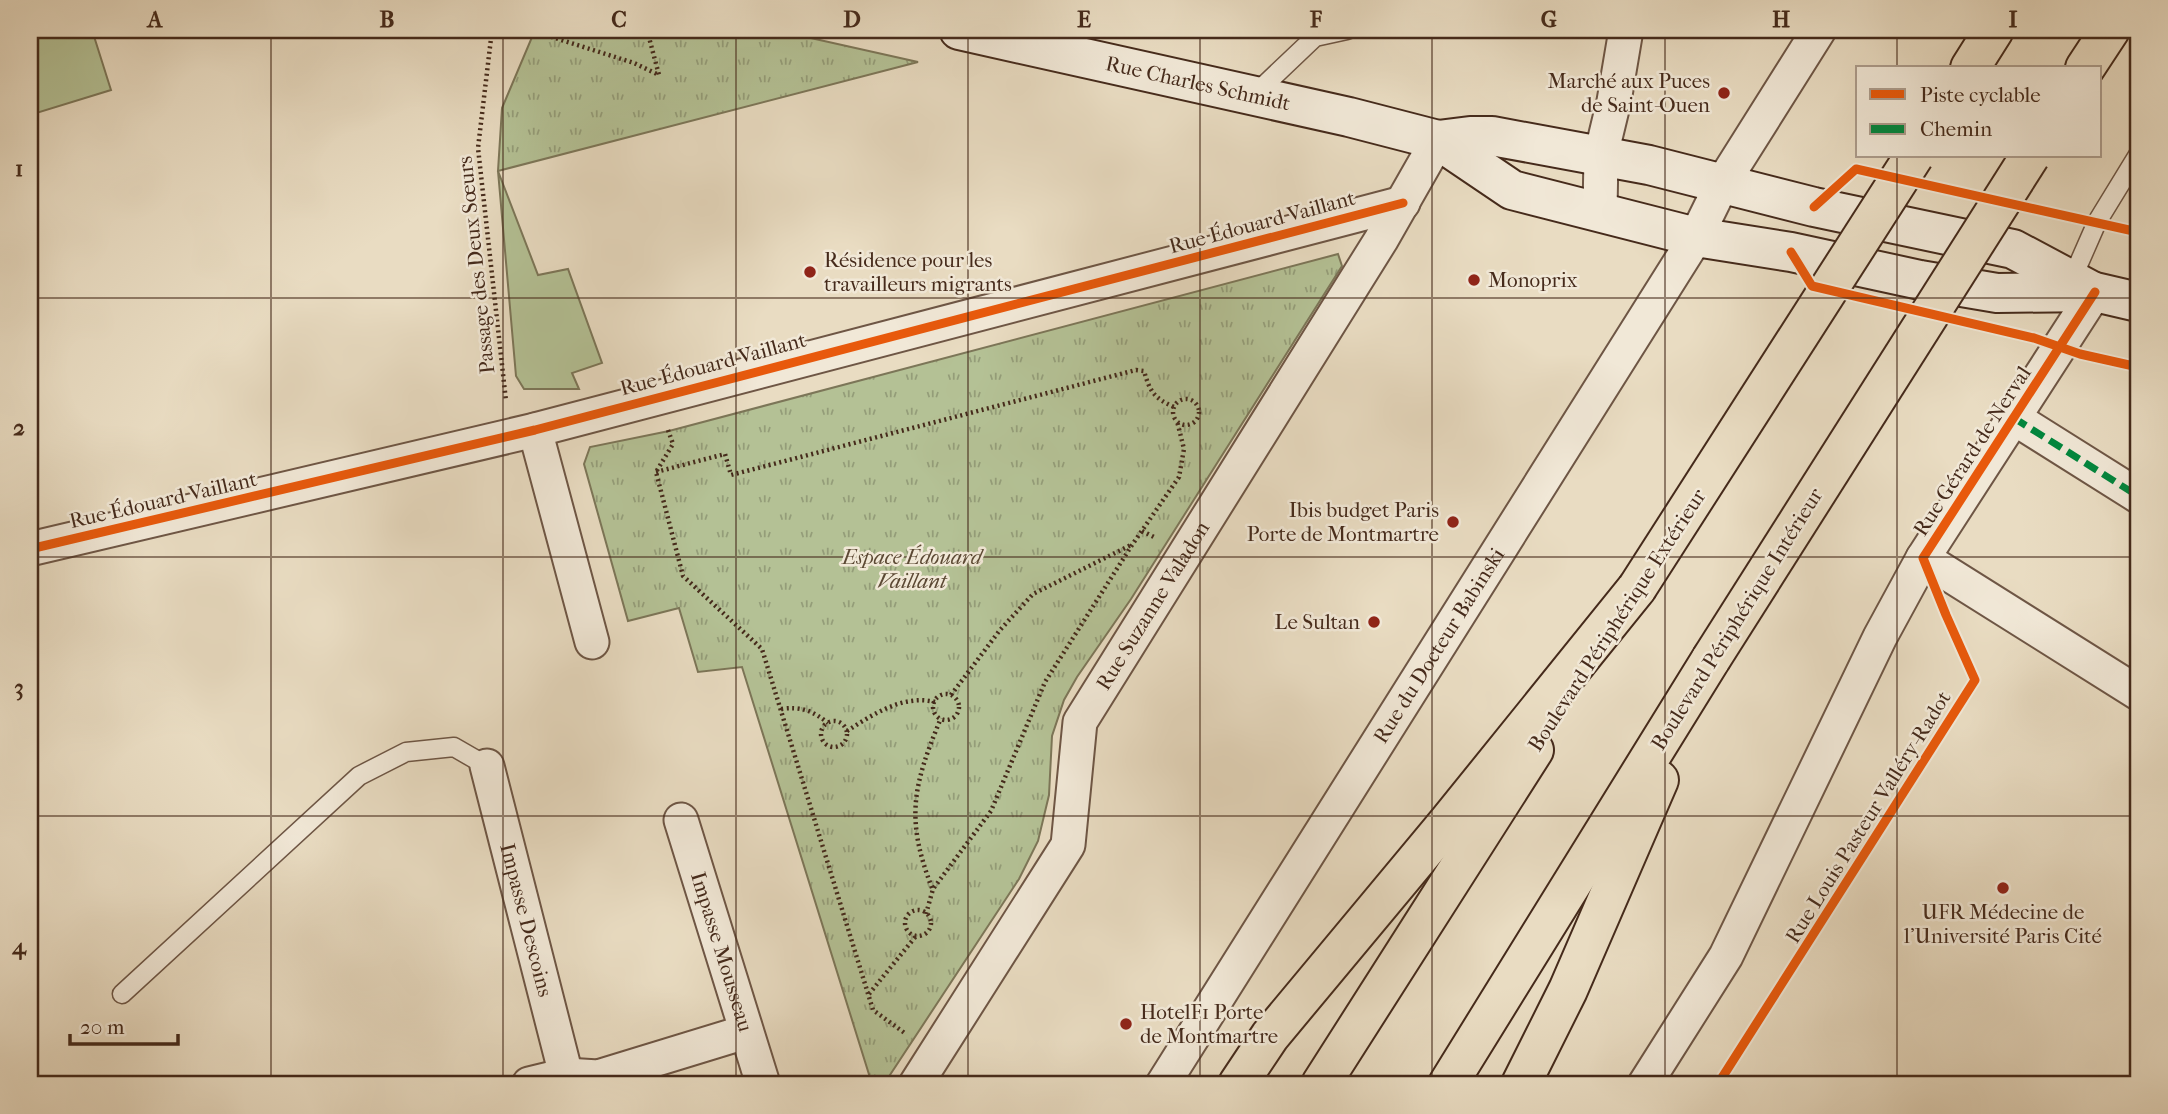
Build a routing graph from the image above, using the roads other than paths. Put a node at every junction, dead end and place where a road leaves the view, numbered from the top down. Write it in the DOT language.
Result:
graph roads {
  1 [pos="959,30"];
  2 [pos="1347,30"];
  3 [pos="1626,30"];
  4 [pos="1819,30"];
  5 [pos="1994,30"];
  6 [pos="2110,30"];
  7 [pos="1971,66"];
  8 [pos="2086,66"];
  9 [pos="1252,97"];
  10 [pos="1438,140"];
  11 [pos="1601,155"];
  12 [pos="2138,155"];
  13 [pos="1913,158"];
  14 [pos="2029,158"];
  15 [pos="1404,203"];
  16 [pos="1697,206"];
  17 [pos="1600,211"];
  18 [pos="2084,286"];
  19 [pos="2138,302"];
  20 [pos="2014,418"];
  21 [pos="535,430"];
  22 [pos="2138,496"];
  23 [pos="30,549"];
  24 [pos="1923,558"];
  25 [pos="1637,588"];
  26 [pos="592,642"];
  27 [pos="1711,659"];
  28 [pos="2138,693"];
  29 [pos="487,766"];
  30 [pos="681,820"];
  31 [pos="122,994"];
  32 [pos="746,1032"];
  33 [pos="566,1075"];
  34 [pos="529,1084"];
  35 [pos="763,1084"];
  36 [pos="916,1084"];
  37 [pos="1163,1084"];
  38 [pos="1238,1084"];
  39 [pos="1321,1084"];
  40 [pos="1448,1084"];
  41 [pos="1521,1084"];
  42 [pos="1645,1084"];
  1 -- 9 [label="street, Rue Charles Schmidt"];
  2 -- 9 [label="lane"];
  3 -- 11 [label="street"];
  4 -- 16 [label="street, Rue du Docteur Babinski"];
  5 -- 7 [label="highway"];
  6 -- 8 [label="highway"];
  9 -- 10 [label="street, Rue Charles Schmidt"];
  10 -- 11 [label="street, Rue Charles Schmidt"];
  10 -- 15 [label="street, Rue Suzanne Valadon"];
  10 -- 17 [label="street, Rue Charles Schmidt"];
  11 -- 16 [label="street, Rue Charles Schmidt"];
  11 -- 17 [label="street"];
  12 -- 18 [label="lane"];
  13 -- 25 [label="highway, Boulevard Périphérique Extérieur, bridge"];
  14 -- 27 [label="highway, Boulevard Périphérique Intérieur, bridge"];
  15 -- 21 [label="street, Rue Édouard Vaillant"];
  15 -- 36 [label="street, Rue Suzanne Valadon"];
  16 -- 17 [label="street, Rue Charles Schmidt"];
  16 -- 18 [label="street"];
  16 -- 18 [label="street"];
  16 -- 37 [label="street, Rue du Docteur Babinski"];
  18 -- 19 [label="street"];
  18 -- 20 [label="street, Rue Gérard de Nerval"];
  20 -- 22 [label="street"];
  20 -- 24 [label="street, Rue Gérard de Nerval"];
  21 -- 23 [label="street, Rue Édouard Vaillant"];
  21 -- 26 [label="street"];
  24 -- 28 [label="street, Rue Gérard de Nerval"];
  24 -- 42 [label="street"];
  25 -- 38 [label="highway"];
  25 -- 39 [label="highway, Boulevard Périphérique Extérieur"];
  27 -- 40 [label="highway, Boulevard Périphérique Intérieur"];
  27 -- 41 [label="highway"];
  29 -- 31 [label="lane"];
  29 -- 33 [label="street, Impasse Descoins"];
  30 -- 32 [label="street, Impasse Mousseau"];
  32 -- 33 [label="street"];
  32 -- 35 [label="street, Impasse Mousseau"];
  33 -- 34 [label="street"];
}
